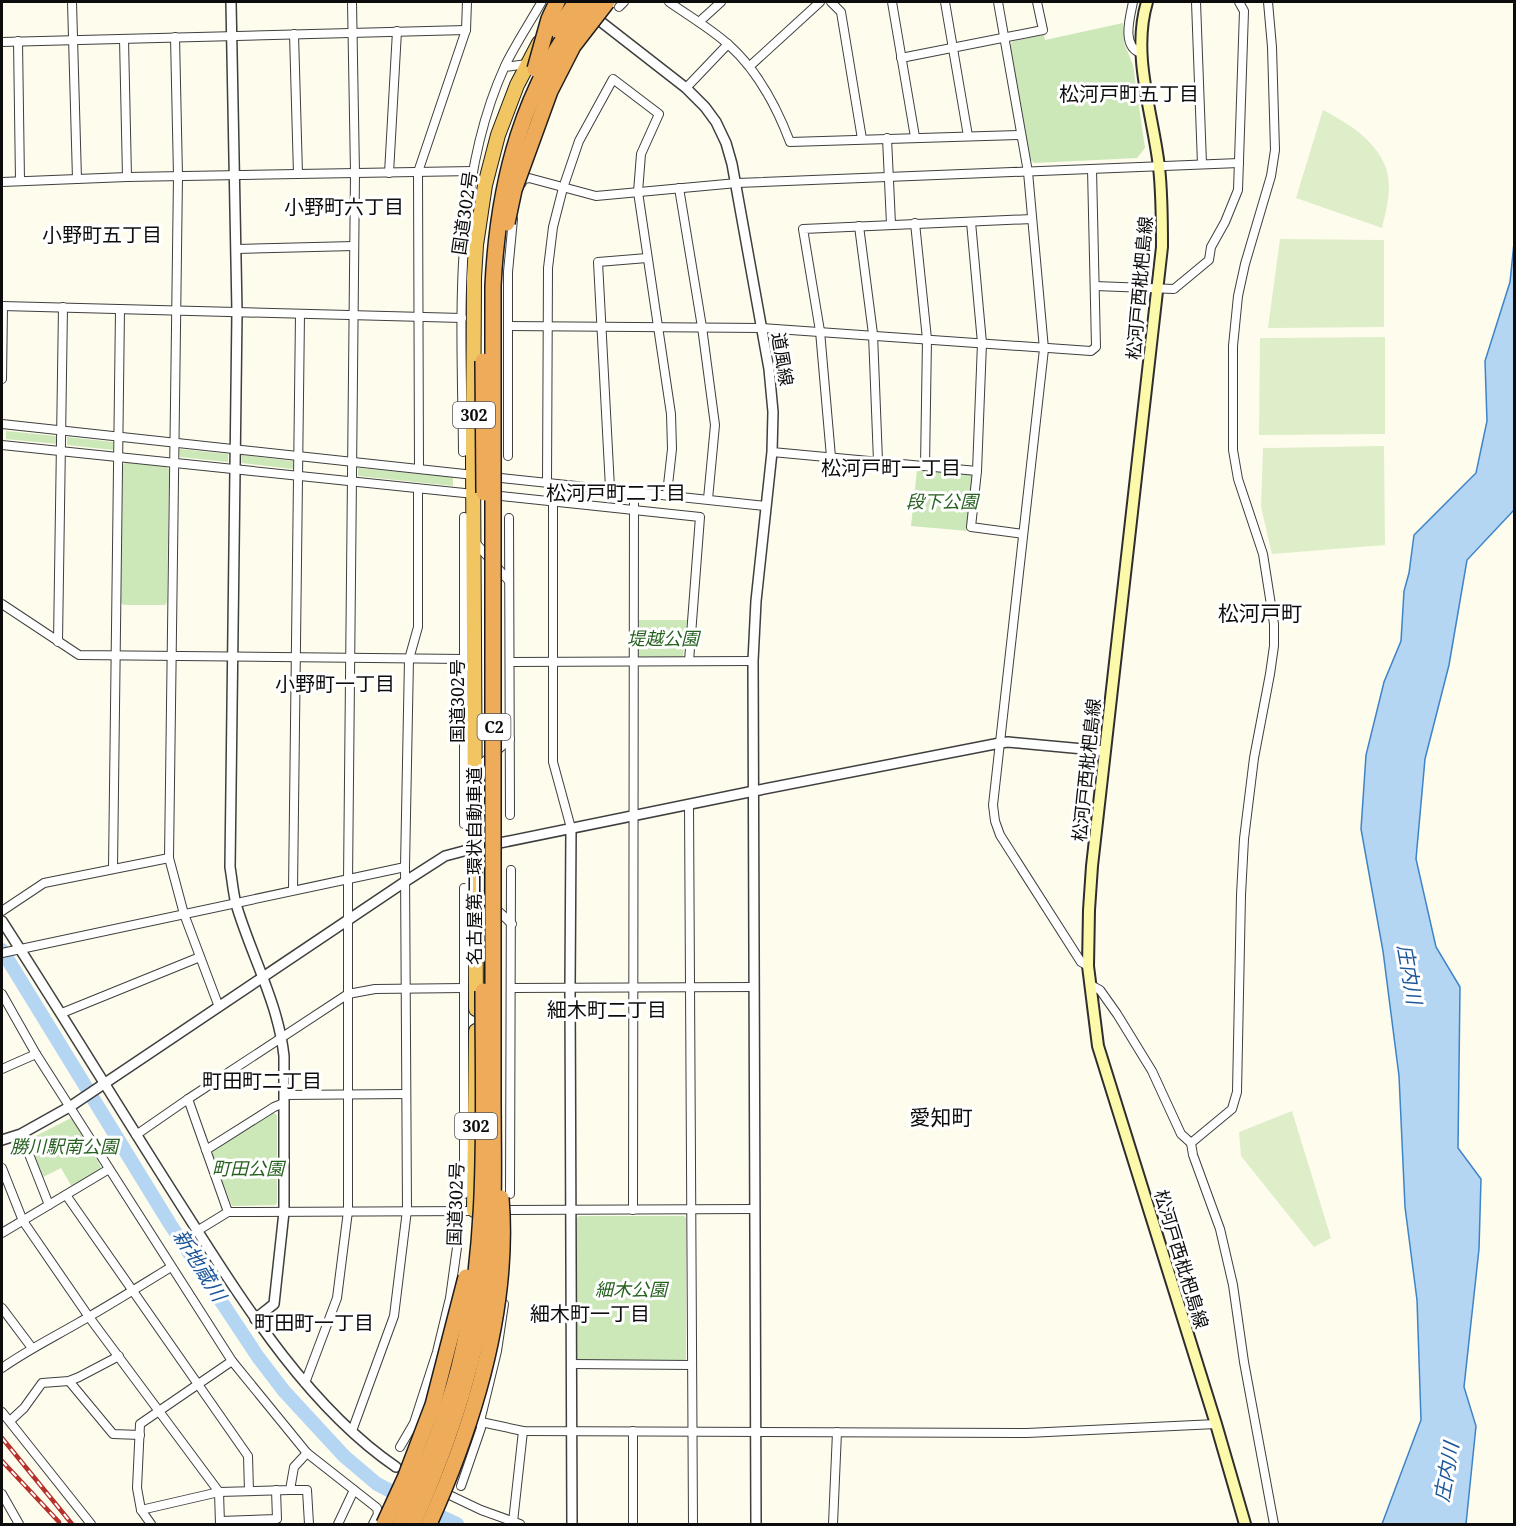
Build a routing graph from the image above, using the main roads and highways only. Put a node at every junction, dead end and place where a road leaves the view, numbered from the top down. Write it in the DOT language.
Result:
graph roads {
  1 [pos="557,2"];
  2 [pos="566,2"];
  3 [pos="576,2"];
  4 [pos="590,2"];
  5 [pos="1147,2"];
  6 [pos="617,3"];
  7 [pos="531,67"];
  8 [pos="494,409"];
  9 [pos="488,1096"];
  10 [pos="396,1522"];
  11 [pos="384,1524"];
  12 [pos="413,1524"];
  13 [pos="429,1524"];
  14 [pos="1245,1524"];
  1 -- 7 [label="highway, bridge"];
  2 -- 7 [label="highway, 国道302号 / 302"];
  3 -- 7 [label="highway, 名古屋第二環状自動車道 / C2, bridge"];
  4 -- 8 [label="highway, 名古屋第二環状自動車道 / C2, bridge"];
  5 -- 14 [label="main road, 松河戸西枇杷島線"];
  6 -- 8 [label="highway, bridge"];
  7 -- 9 [label="highway, 名古屋第二環状自動車道 / C2, bridge"];
  7 -- 10 [label="highway, 国道302号 / 302"];
  8 -- 9 [label="highway, 名古屋第二環状自動車道 / C2, bridge"];
  9 -- 10 [label="highway, 名古屋第二環状自動車道 / C2, bridge"];
  9 -- 11 [label="highway, bridge"];
  9 -- 12 [label="highway, 名古屋第二環状自動車道 / C2, bridge"];
  9 -- 13 [label="highway, bridge"];
}
